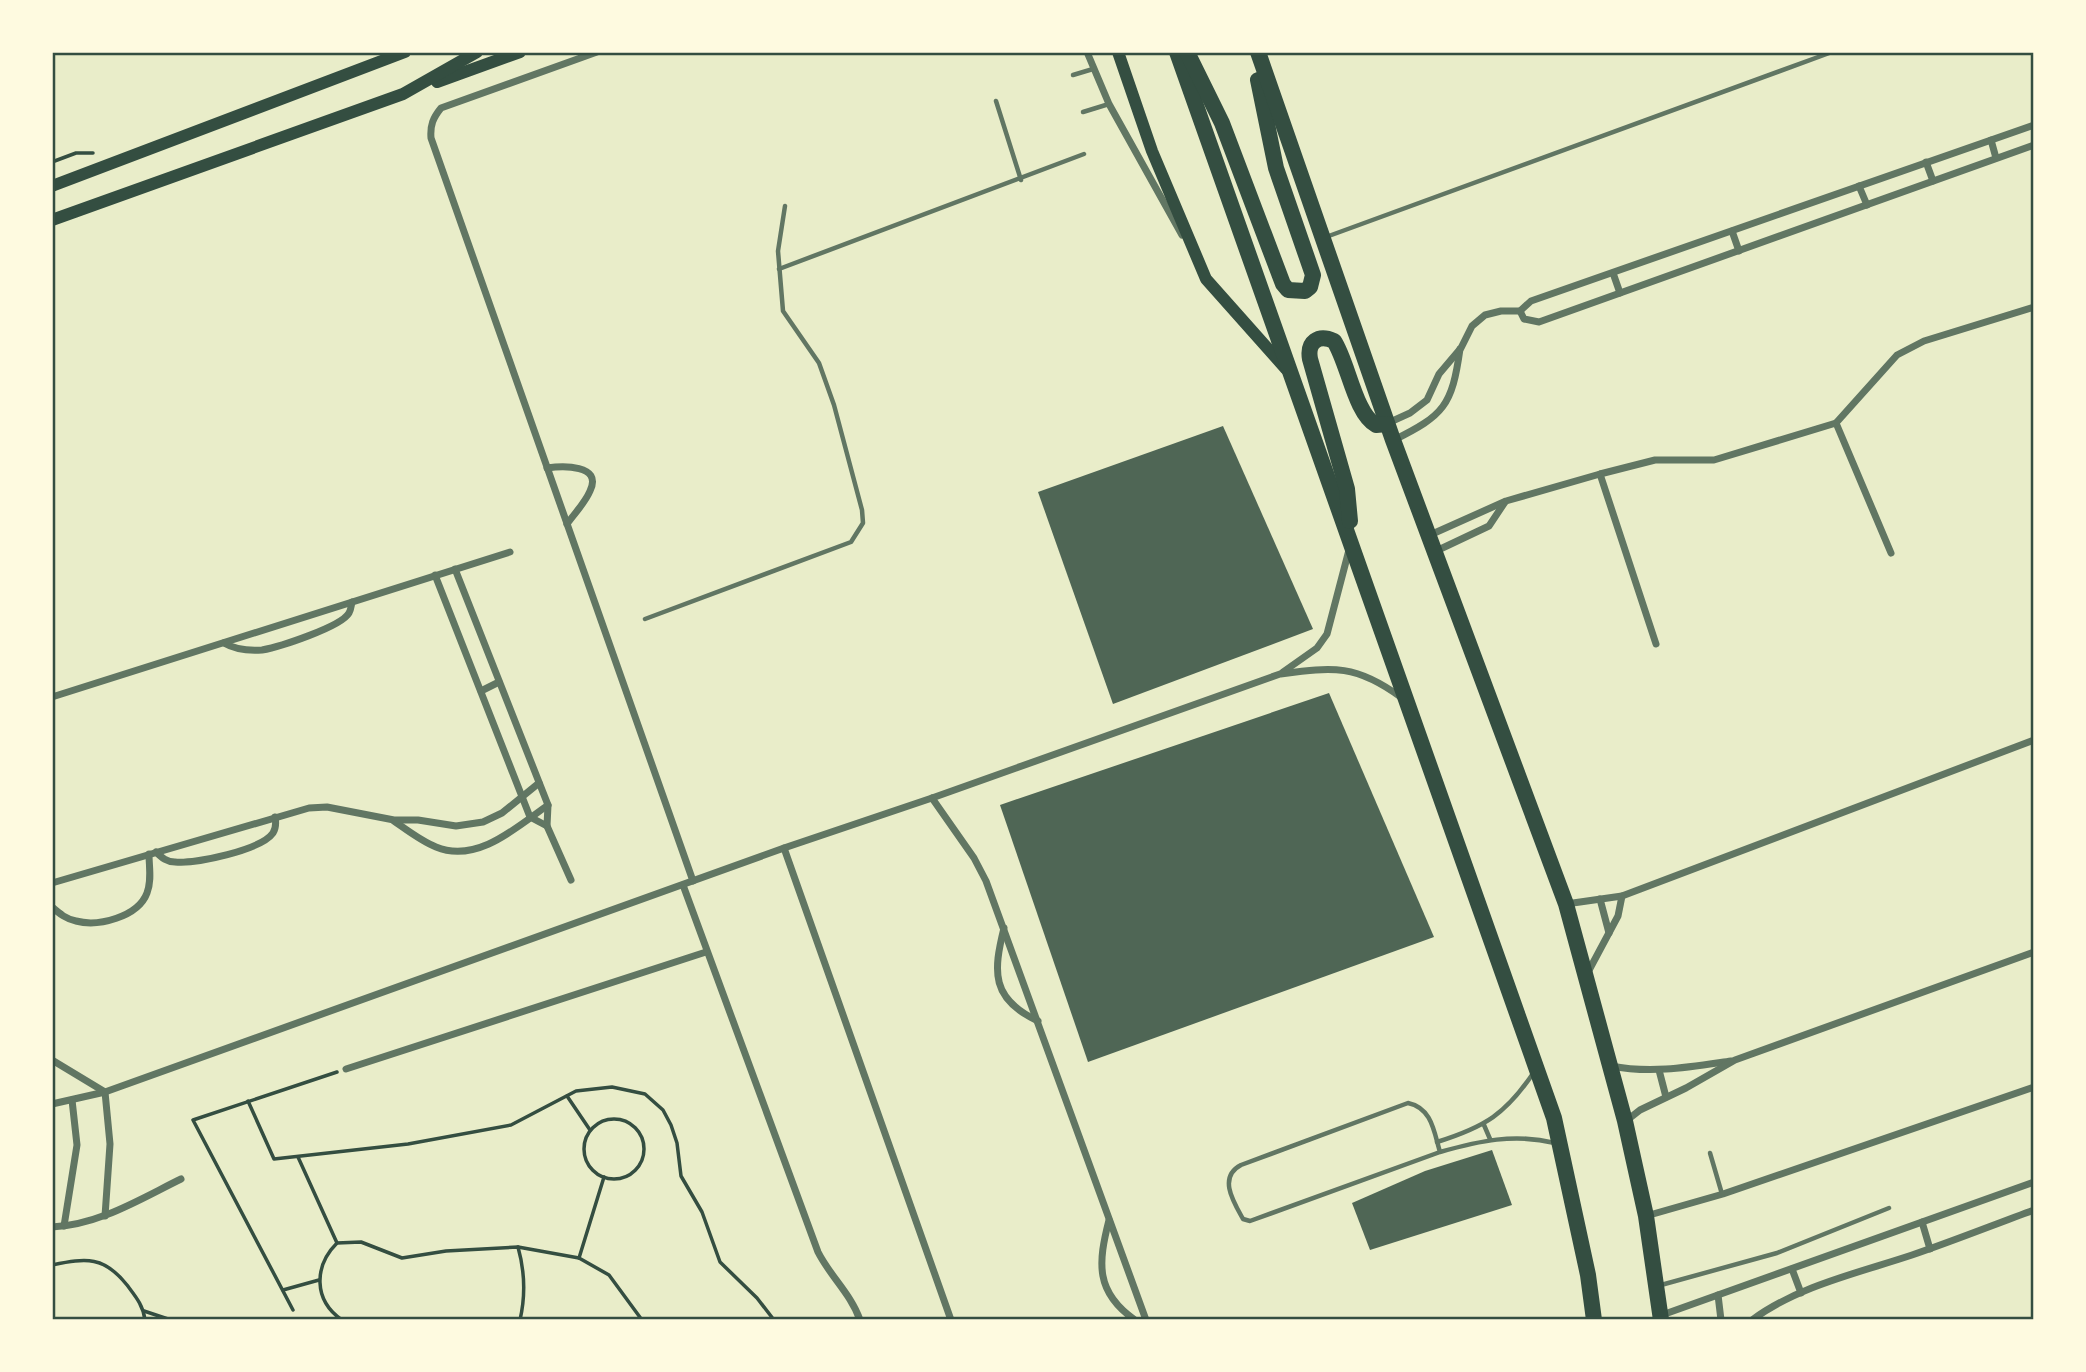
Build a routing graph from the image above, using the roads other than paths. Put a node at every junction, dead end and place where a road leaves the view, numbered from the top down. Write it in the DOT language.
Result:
graph roads {
  1 [pos="405,52"];
  2 [pos="477,52"];
  3 [pos="520,52"];
  4 [pos="597,52"];
  5 [pos="1087,52"];
  6 [pos="1118,52"];
  7 [pos="1177,52"];
  8 [pos="1187,52"];
  9 [pos="1255,52"];
  10 [pos="1832,52"];
  11 [pos="1093,69"];
  12 [pos="1073,75"];
  13 [pos="403,94"];
  14 [pos="996,101"];
  15 [pos="1109,104"];
  16 [pos="1083,112"];
  17 [pos="2034,125"];
  18 [pos="1991,140"];
  19 [pos="2034,145"];
  20 [pos="1084,154"];
  21 [pos="1996,158"];
  22 [pos="1926,162"];
  23 [pos="1021,180"];
  24 [pos="1933,181"];
  25 [pos="52,186"];
  26 [pos="1859,186"];
  27 [pos="1867,205"];
  28 [pos="785,206"];
  29 [pos="52,220"];
  30 [pos="1732,231"];
  31 [pos="1323,238"];
  32 [pos="1739,251"];
  33 [pos="779,269"];
  34 [pos="1613,273"];
  35 [pos="1206,279"];
  36 [pos="1620,293"];
  37 [pos="2034,307"];
  38 [pos="1520,311"];
  39 [pos="1461,348"];
  40 [pos="1293,376"];
  41 [pos="1836,423"];
  42 [pos="1387,424"];
  43 [pos="1393,440"];
  44 [pos="547,468"];
  45 [pos="1600,474"];
  46 [pos="1506,502"];
  47 [pos="567,524"];
  48 [pos="1429,535"];
  49 [pos="1351,542"];
  50 [pos="510,552"];
  51 [pos="1434,552"];
  52 [pos="1891,553"];
  53 [pos="455,569"];
  54 [pos="435,575"];
  55 [pos="352,602"];
  56 [pos="645,619"];
  57 [pos="225,643"];
  58 [pos="1656,644"];
  59 [pos="1280,674"];
  60 [pos="499,682"];
  61 [pos="481,691"];
  62 [pos="52,697"];
  63 [pos="1406,701"];
  64 [pos="2034,740"];
  65 [pos="539,783"];
  66 [pos="523,797"];
  67 [pos="932,799"];
  68 [pos="548,805"];
  69 [pos="275,817"];
  70 [pos="530,817"];
  71 [pos="394,820"];
  72 [pos="547,826"];
  73 [pos="785,848"];
  74 [pos="153,853"];
  75 [pos="570,880"];
  76 [pos="692,881"];
  77 [pos="52,883"];
  78 [pos="683,885"];
  79 [pos="1622,896"];
  80 [pos="1600,899"];
  81 [pos="1566,904"];
  82 [pos="52,907"];
  83 [pos="1004,927"];
  84 [pos="1610,934"];
  85 [pos="2034,952"];
  86 [pos="706,953"];
  87 [pos="1587,974"];
  88 [pos="1038,1021"];
  89 [pos="52,1060"];
  90 [pos="1735,1060"];
  91 [pos="1610,1066"];
  92 [pos="346,1069"];
  93 [pos="1537,1069"];
  94 [pos="1659,1070"];
  95 [pos="2034,1087"];
  96 [pos="105,1092"];
  97 [pos="1666,1097"];
  98 [pos="72,1100"];
  99 [pos="52,1104"];
  100 [pos="1625,1121"];
  101 [pos="1484,1125"];
  102 [pos="1490,1139"];
  103 [pos="1437,1142"];
  104 [pos="1560,1145"];
  105 [pos="1440,1152"];
  106 [pos="1710,1153"];
  107 [pos="181,1179"];
  108 [pos="2034,1182"];
  109 [pos="1723,1194"];
  110 [pos="1889,1208"];
  111 [pos="2034,1210"];
  112 [pos="104,1216"];
  113 [pos="1646,1216"];
  114 [pos="1110,1219"];
  115 [pos="1922,1222"];
  116 [pos="64,1226"];
  117 [pos="52,1227"];
  118 [pos="1930,1249"];
  119 [pos="1792,1269"];
  120 [pos="1656,1286"];
  121 [pos="1801,1293"];
  122 [pos="1718,1295"];
  123 [pos="1661,1317"];
  124 [pos="860,1320"];
  125 [pos="951,1320"];
  126 [pos="1135,1320"];
  127 [pos="1146,1320"];
  128 [pos="1594,1320"];
  129 [pos="1721,1320"];
  130 [pos="1752,1320"];
  1 -- 25 [label="main road"];
  2 -- 13 [label="main road"];
  3 -- 13 [label="main road"];
  4 -- 44 [label="street"];
  5 -- 11 [label="street"];
  6 -- 35 [label="main road"];
  7 -- 40 [label="highway"];
  8 -- 9 [label="highway"];
  9 -- 31 [label="highway"];
  10 -- 31 [label="lane"];
  11 -- 12 [label="lane"];
  11 -- 15 [label="street"];
  13 -- 29 [label="main road"];
  14 -- 23 [label="lane"];
  15 -- 16 [label="lane"];
  15 -- 35 [label="street"];
  17 -- 18 [label="street"];
  18 -- 21 [label="street"];
  18 -- 22 [label="street"];
  19 -- 21 [label="street"];
  20 -- 23 [label="lane"];
  21 -- 24 [label="street"];
  22 -- 24 [label="street"];
  22 -- 26 [label="street"];
  23 -- 33 [label="lane"];
  24 -- 27 [label="street"];
  26 -- 27 [label="street"];
  26 -- 30 [label="street"];
  27 -- 32 [label="street"];
  28 -- 33 [label="lane"];
  30 -- 32 [label="street"];
  30 -- 34 [label="street"];
  31 -- 42 [label="highway"];
  32 -- 36 [label="street"];
  33 -- 56 [label="lane"];
  34 -- 36 [label="street"];
  34 -- 38 [label="street"];
  35 -- 40 [label="main road"];
  36 -- 38 [label="street"];
  37 -- 41 [label="street"];
  38 -- 39 [label="street"];
  39 -- 42 [label="street"];
  39 -- 43 [label="street"];
  40 -- 49 [label="highway"];
  41 -- 45 [label="street"];
  41 -- 52 [label="street"];
  42 -- 43 [label="highway"];
  42 -- 49 [label="highway"];
  43 -- 48 [label="highway"];
  44 -- 47 [label="street"];
  44 -- 47 [label="street"];
  45 -- 46 [label="street"];
  45 -- 58 [label="street"];
  46 -- 48 [label="street"];
  46 -- 51 [label="street"];
  47 -- 76 [label="street"];
  48 -- 51 [label="highway"];
  49 -- 59 [label="street"];
  49 -- 63 [label="highway"];
  50 -- 53 [label="street"];
  51 -- 81 [label="highway"];
  53 -- 54 [label="street"];
  53 -- 60 [label="street"];
  54 -- 55 [label="street"];
  54 -- 61 [label="street"];
  55 -- 57 [label="street"];
  55 -- 57 [label="street"];
  57 -- 62 [label="street"];
  59 -- 63 [label="street"];
  59 -- 67 [label="street"];
  60 -- 61 [label="street"];
  60 -- 65 [label="street"];
  61 -- 66 [label="street"];
  63 -- 93 [label="highway"];
  64 -- 79 [label="street"];
  65 -- 66 [label="street"];
  65 -- 68 [label="street"];
  66 -- 70 [label="street"];
  66 -- 71 [label="street"];
  67 -- 73 [label="street"];
  67 -- 83 [label="street"];
  68 -- 70 [label="street"];
  68 -- 72 [label="street"];
  69 -- 71 [label="street"];
  69 -- 74 [label="street"];
  69 -- 74 [label="street"];
  70 -- 71 [label="street"];
  70 -- 72 [label="street"];
  72 -- 75 [label="street"];
  73 -- 76 [label="street"];
  73 -- 125 [label="street"];
  74 -- 77 [label="street"];
  74 -- 82 [label="street"];
  76 -- 78 [label="street"];
  78 -- 86 [label="street"];
  78 -- 96 [label="street"];
  79 -- 80 [label="street"];
  79 -- 84 [label="street"];
  80 -- 81 [label="street"];
  80 -- 84 [label="street"];
  81 -- 87 [label="highway"];
  83 -- 88 [label="street"];
  83 -- 88 [label="street"];
  84 -- 87 [label="street"];
  85 -- 90 [label="street"];
  86 -- 92 [label="street"];
  86 -- 124 [label="street"];
  87 -- 91 [label="highway"];
  88 -- 114 [label="street"];
  89 -- 96 [label="street"];
  90 -- 94 [label="street"];
  90 -- 97 [label="street"];
  91 -- 94 [label="street"];
  91 -- 100 [label="highway"];
  93 -- 101 [label="lane"];
  93 -- 104 [label="highway"];
  94 -- 97 [label="street"];
  95 -- 109 [label="street"];
  96 -- 98 [label="street"];
  96 -- 112 [label="street"];
  97 -- 100 [label="street"];
  98 -- 99 [label="street"];
  98 -- 116 [label="street"];
  100 -- 113 [label="highway"];
  101 -- 102 [label="lane"];
  101 -- 103 [label="lane"];
  102 -- 104 [label="lane"];
  102 -- 105 [label="lane"];
  103 -- 105 [label="lane"];
  103 -- 105 [label="lane"];
  104 -- 128 [label="highway"];
  106 -- 109 [label="lane"];
  107 -- 112 [label="street"];
  108 -- 115 [label="street"];
  109 -- 113 [label="street"];
  110 -- 120 [label="lane"];
  111 -- 118 [label="street"];
  112 -- 116 [label="street"];
  113 -- 120 [label="highway"];
  114 -- 126 [label="street"];
  114 -- 127 [label="street"];
  115 -- 118 [label="street"];
  115 -- 119 [label="street"];
  116 -- 117 [label="street"];
  118 -- 121 [label="street"];
  119 -- 121 [label="street"];
  119 -- 122 [label="street"];
  120 -- 123 [label="highway"];
  121 -- 130 [label="street"];
  122 -- 123 [label="street"];
  122 -- 129 [label="street"];
}
